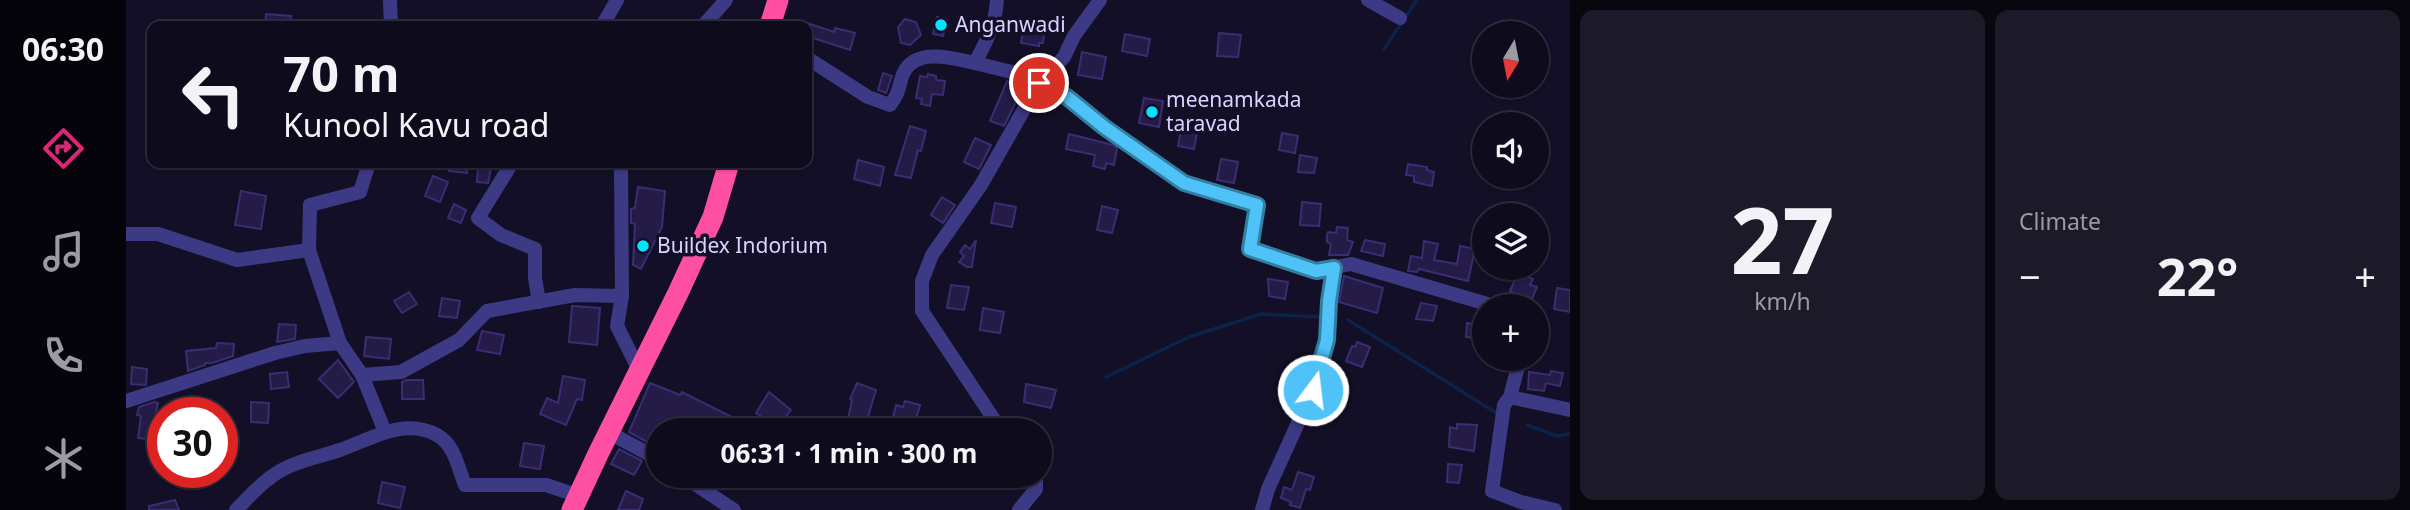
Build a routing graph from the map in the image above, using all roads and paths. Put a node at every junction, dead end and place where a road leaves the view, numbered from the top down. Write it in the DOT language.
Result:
graph roads {
  1 [pos="390,0"];
  2 [pos="617,0"];
  3 [pos="726,0"];
  4 [pos="778,0"];
  5 [pos="997,0"];
  6 [pos="1100,0"];
  7 [pos="1368,0"];
  8 [pos="1400,18"];
  9 [pos="391,21"];
  10 [pos="604,21"];
  11 [pos="707,21"];
  12 [pos="772,21"];
  13 [pos="812,61"];
  14 [pos="975,63"];
  15 [pos="1039,83"];
  16 [pos="367,168"];
  17 [pos="509,168"];
  18 [pos="621,168"];
  19 [pos="728,168"];
  20 [pos="126,234"];
  21 [pos="309,250"];
  22 [pos="1334,268"];
  23 [pos="622,296"];
  24 [pos="1472,300"];
  25 [pos="539,302"];
  26 [pos="340,344"];
  27 [pos="639,370"];
  28 [pos="1517,371"];
  29 [pos="362,375"];
  30 [pos="1510,397"];
  31 [pos="126,401"];
  32 [pos="1570,410"];
  33 [pos="993,418"];
  34 [pos="385,432"];
  35 [pos="608,432"];
  36 [pos="646,453"];
  37 [pos="701,488"];
  38 [pos="1037,488"];
  39 [pos="576,503"];
  40 [pos="236,510"];
  41 [pos="734,510"];
  42 [pos="1019,510"];
  43 [pos="1262,510"];
  44 [pos="1555,510"];
  1 -- 9 [label="street"];
  2 -- 10 [label="street"];
  3 -- 11 [label="street"];
  4 -- 12 [label="highway"];
  5 -- 14 [label="street"];
  6 -- 15 [label="street"];
  7 -- 8 [label="street"];
  13 -- 14 [label="street"];
  14 -- 15 [label="street"];
  15 -- 22 [label="street"];
  15 -- 33 [label="street"];
  16 -- 21 [label="street"];
  17 -- 25 [label="street"];
  18 -- 23 [label="street"];
  19 -- 27 [label="highway"];
  20 -- 21 [label="street"];
  21 -- 26 [label="street"];
  22 -- 24 [label="street"];
  22 -- 43 [label="street"];
  23 -- 25 [label="street"];
  23 -- 27 [label="street"];
  25 -- 29 [label="street"];
  26 -- 29 [label="street"];
  26 -- 31 [label="street"];
  27 -- 35 [label="highway"];
  28 -- 30 [label="street"];
  29 -- 34 [label="street"];
  30 -- 32 [label="street"];
  30 -- 44 [label="street"];
  34 -- 39 [label="street"];
  34 -- 40 [label="street"];
  35 -- 36 [label="street"];
  35 -- 39 [label="highway"];
  37 -- 41 [label="street"];
  38 -- 42 [label="street"];
}
